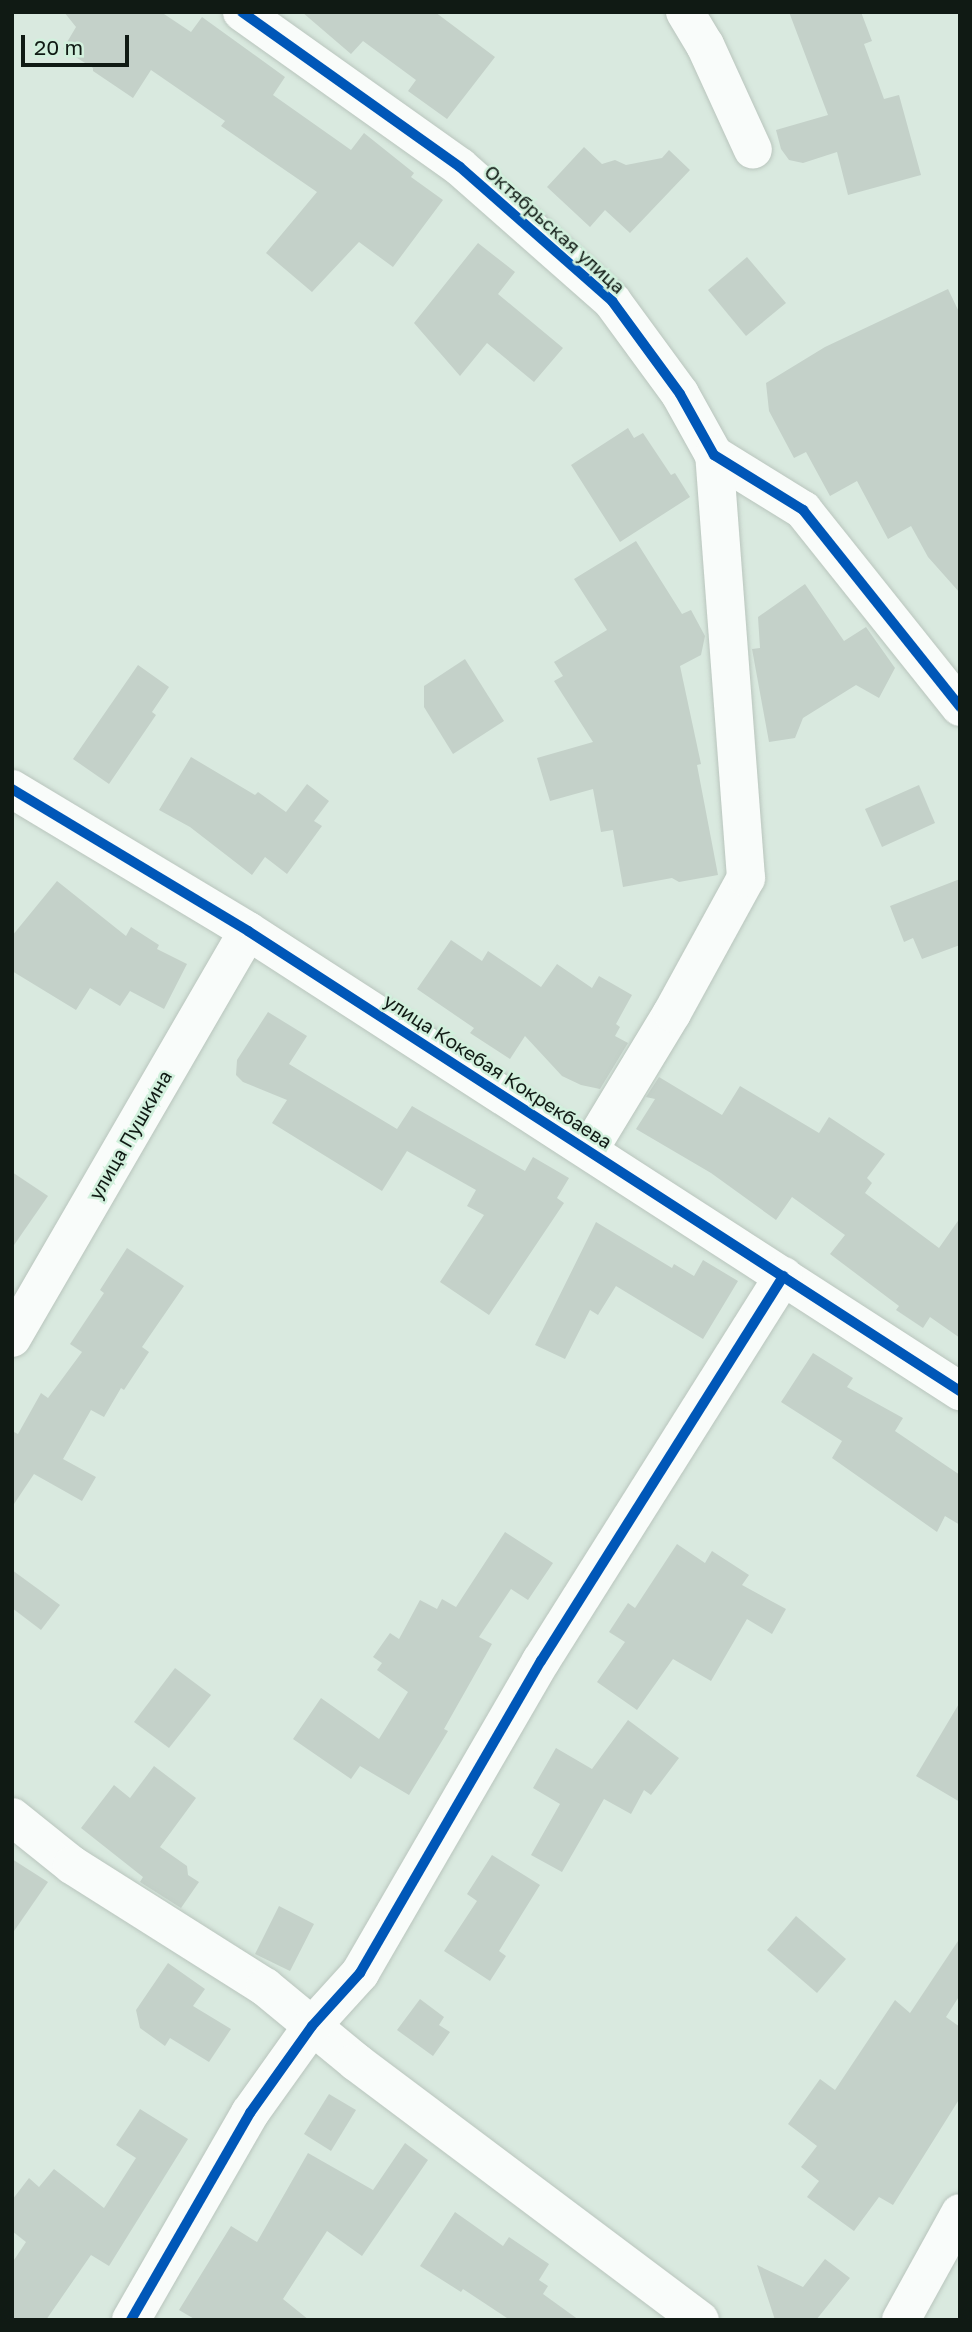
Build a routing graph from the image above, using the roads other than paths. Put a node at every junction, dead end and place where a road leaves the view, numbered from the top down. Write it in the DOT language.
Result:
graph roads {
  1 [pos="242,12"];
  2 [pos="685,12"];
  3 [pos="753,150"];
  4 [pos="714,455"];
  5 [pos="960,708"];
  6 [pos="12,789"];
  7 [pos="248,931"];
  8 [pos="589,1150"];
  9 [pos="783,1276"];
  10 [pos="12,1338"];
  11 [pos="960,1391"];
  12 [pos="12,1817"];
  13 [pos="312,2026"];
  14 [pos="960,2213"];
  15 [pos="131,2320"];
  16 [pos="700,2320"];
  17 [pos="901,2320"];
  1 -- 4 [label="street, Октябрьская улица"];
  2 -- 3 [label="street"];
  4 -- 5 [label="street, Октябрьская улица"];
  4 -- 8 [label="street"];
  6 -- 7 [label="street, улица Кокебая Кокрекбаева"];
  7 -- 8 [label="street, улица Кокебая Кокрекбаева"];
  7 -- 10 [label="street, улица Пушкина"];
  8 -- 9 [label="street, улица Кокебая Кокрекбаева"];
  9 -- 11 [label="street, улица Кокебая Кокрекбаева"];
  9 -- 13 [label="street"];
  12 -- 13 [label="street"];
  13 -- 15 [label="street"];
  13 -- 16 [label="street"];
  14 -- 17 [label="street"];
}
